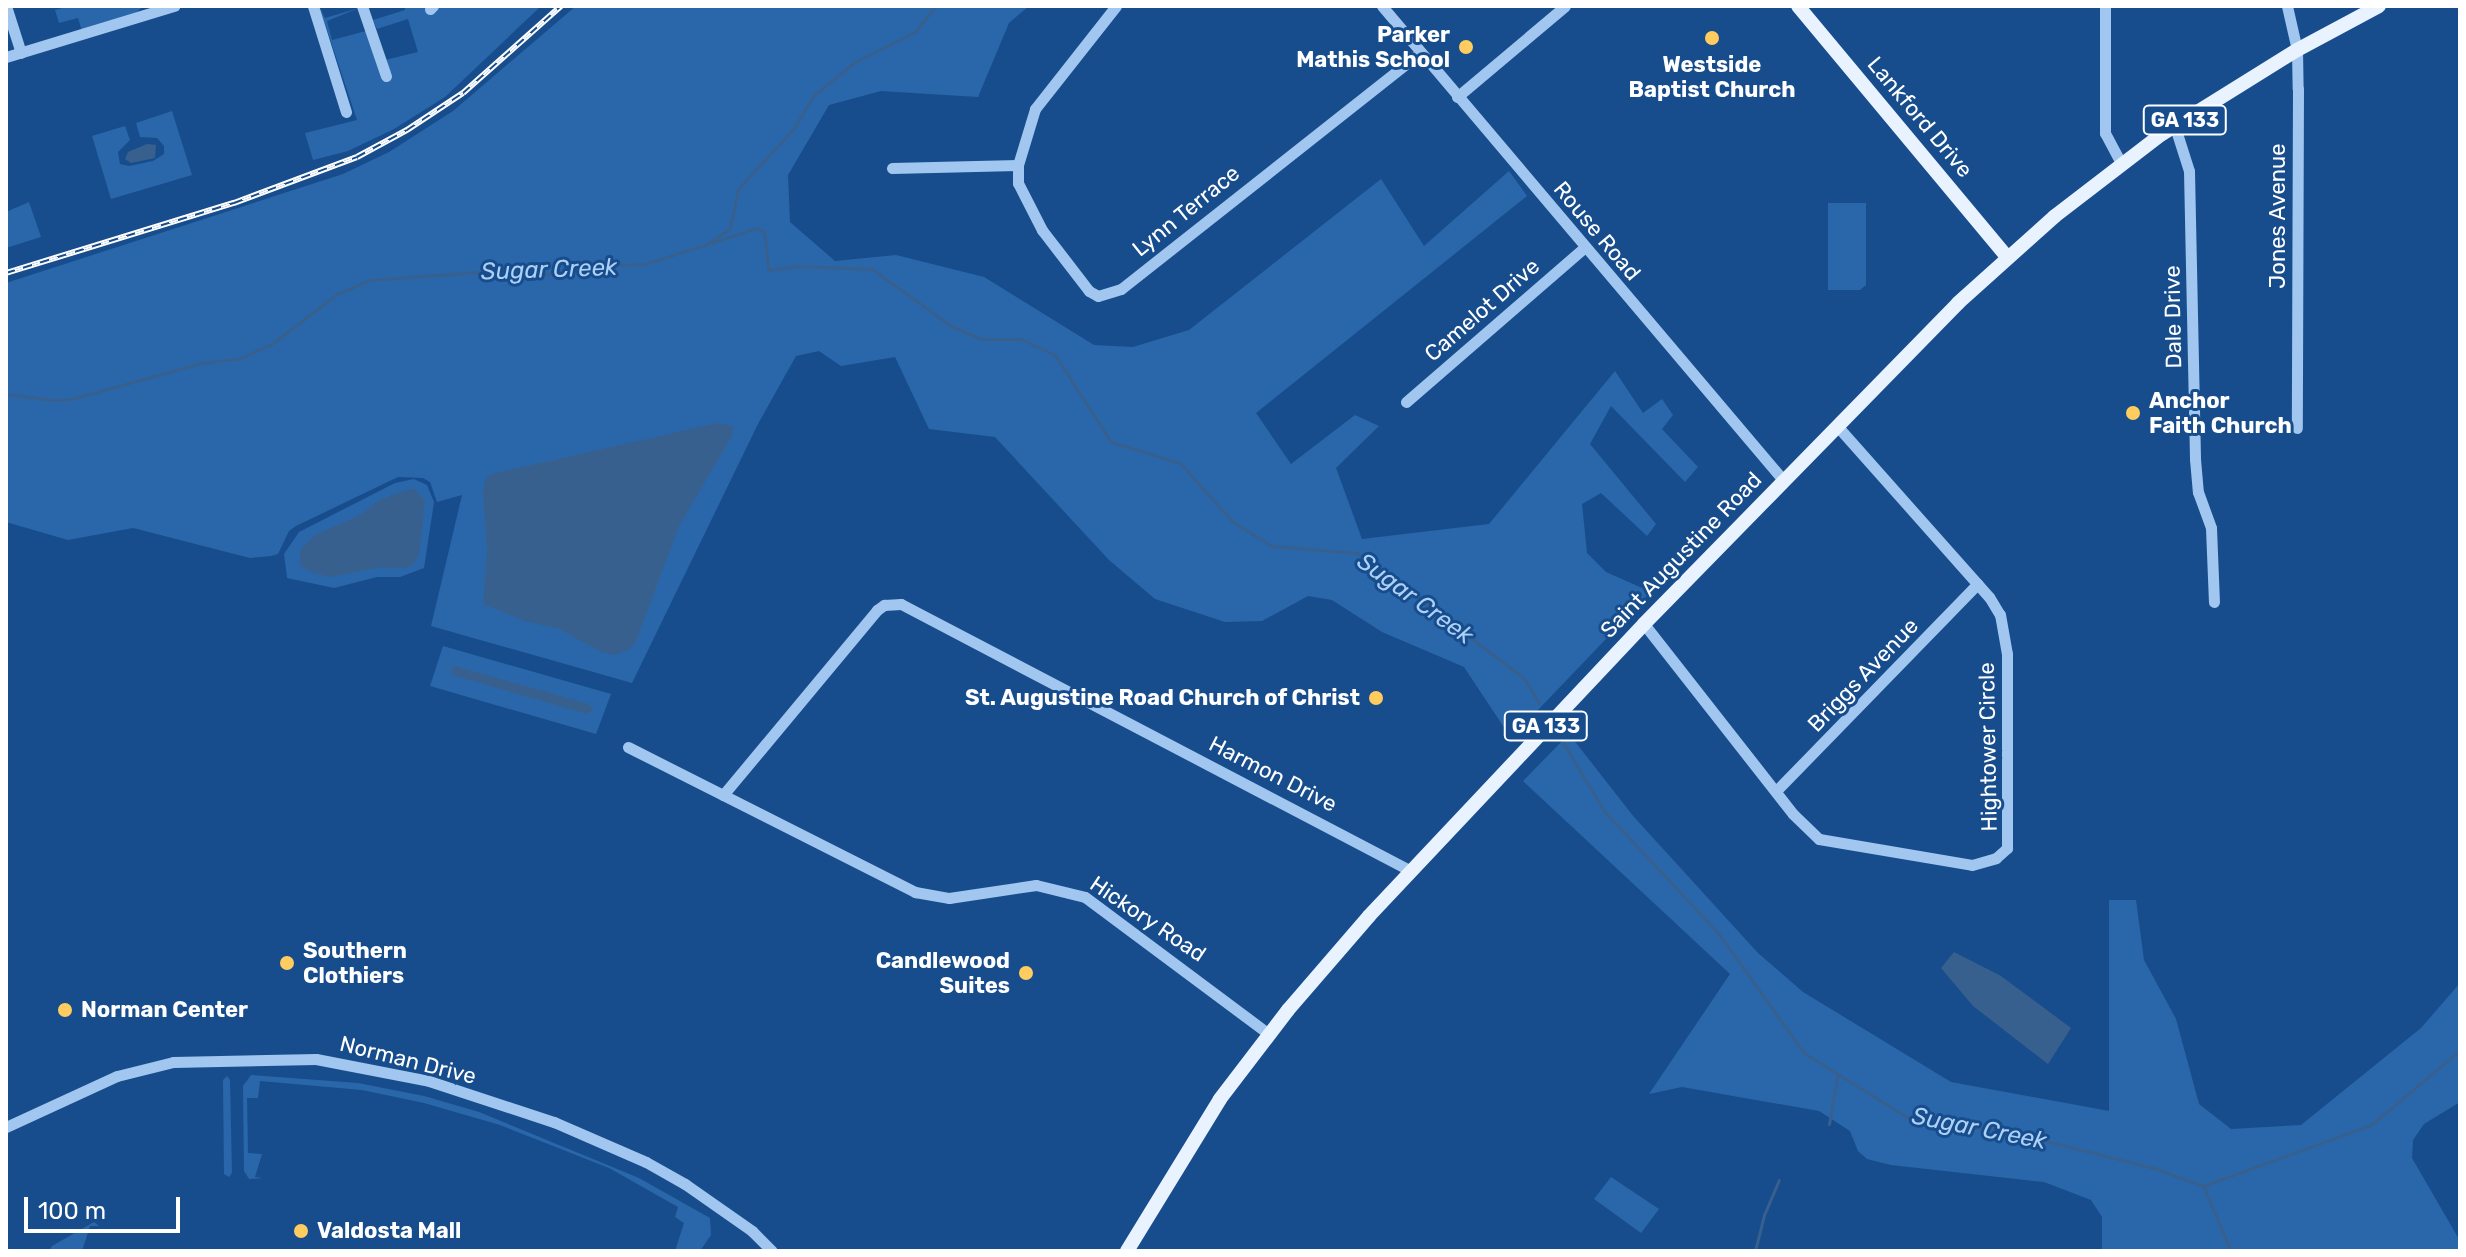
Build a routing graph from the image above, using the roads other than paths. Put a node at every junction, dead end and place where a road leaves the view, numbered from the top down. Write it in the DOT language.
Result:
graph roads {
  1 [pos="6,6"];
  2 [pos="174,6"];
  3 [pos="313,6"];
  4 [pos="362,6"];
  5 [pos="1116,6"];
  6 [pos="1382,6"];
  7 [pos="1565,6"];
  8 [pos="1798,6"];
  9 [pos="2105,6"];
  10 [pos="2287,6"];
  11 [pos="2379,6"];
  12 [pos="148,10"];
  13 [pos="2297,50"];
  14 [pos="1421,52"];
  15 [pos="21,53"];
  16 [pos="6,57"];
  17 [pos="386,76"];
  18 [pos="1457,97"];
  19 [pos="346,112"];
  20 [pos="2175,127"];
  21 [pos="2121,163"];
  22 [pos="1018,165"];
  23 [pos="892,168"];
  24 [pos="1585,247"];
  25 [pos="2007,257"];
  26 [pos="1406,402"];
  27 [pos="1837,426"];
  28 [pos="2297,428"];
  29 [pos="1784,481"];
  30 [pos="1977,584"];
  31 [pos="2214,602"];
  32 [pos="1644,624"];
  33 [pos="628,747"];
  34 [pos="1776,791"];
  35 [pos="723,795"];
  36 [pos="1411,871"];
  37 [pos="1269,1034"];
  38 [pos="6,1127"];
  39 [pos="772,1251"];
  40 [pos="1127,1251"];
  1 -- 15 [label="street"];
  2 -- 12 [label="street"];
  3 -- 19 [label="street"];
  4 -- 17 [label="street"];
  5 -- 22 [label="street"];
  6 -- 14 [label="street, Rouse Road"];
  7 -- 18 [label="street"];
  8 -- 25 [label="main road, Lankford Drive"];
  9 -- 21 [label="street"];
  10 -- 13 [label="street, Jones Avenue"];
  11 -- 13 [label="main road, Saint Augustine Road / GA 133"];
  12 -- 15 [label="street"];
  13 -- 20 [label="main road, Saint Augustine Road / GA 133"];
  13 -- 28 [label="street, Jones Avenue"];
  14 -- 18 [label="street, Rouse Road"];
  14 -- 22 [label="street, Lynn Terrace"];
  15 -- 16 [label="street"];
  18 -- 24 [label="street, Rouse Road"];
  20 -- 21 [label="main road, Saint Augustine Road / GA 133"];
  20 -- 31 [label="street, Dale Drive"];
  21 -- 25 [label="main road, Saint Augustine Road / GA 133"];
  22 -- 23 [label="street"];
  24 -- 26 [label="street, Camelot Drive"];
  24 -- 29 [label="street, Rouse Road"];
  25 -- 27 [label="main road, Saint Augustine Road / GA 133"];
  27 -- 29 [label="main road, Saint Augustine Road / GA 133"];
  27 -- 30 [label="street, Hightower Circle"];
  29 -- 32 [label="main road, Saint Augustine Road / GA 133"];
  30 -- 34 [label="street, Briggs Avenue"];
  30 -- 34 [label="street, Hightower Circle"];
  32 -- 34 [label="street, Hightower Circle"];
  32 -- 36 [label="main road, Saint Augustine Road / GA 133"];
  33 -- 35 [label="street, Hickory Road"];
  35 -- 36 [label="street, Harmon Drive"];
  35 -- 37 [label="street, Hickory Road"];
  36 -- 37 [label="main road, Saint Augustine Road / GA 133"];
  37 -- 40 [label="main road, Saint Augustine Road / GA 133"];
  38 -- 39 [label="street, Norman Drive"];
}
